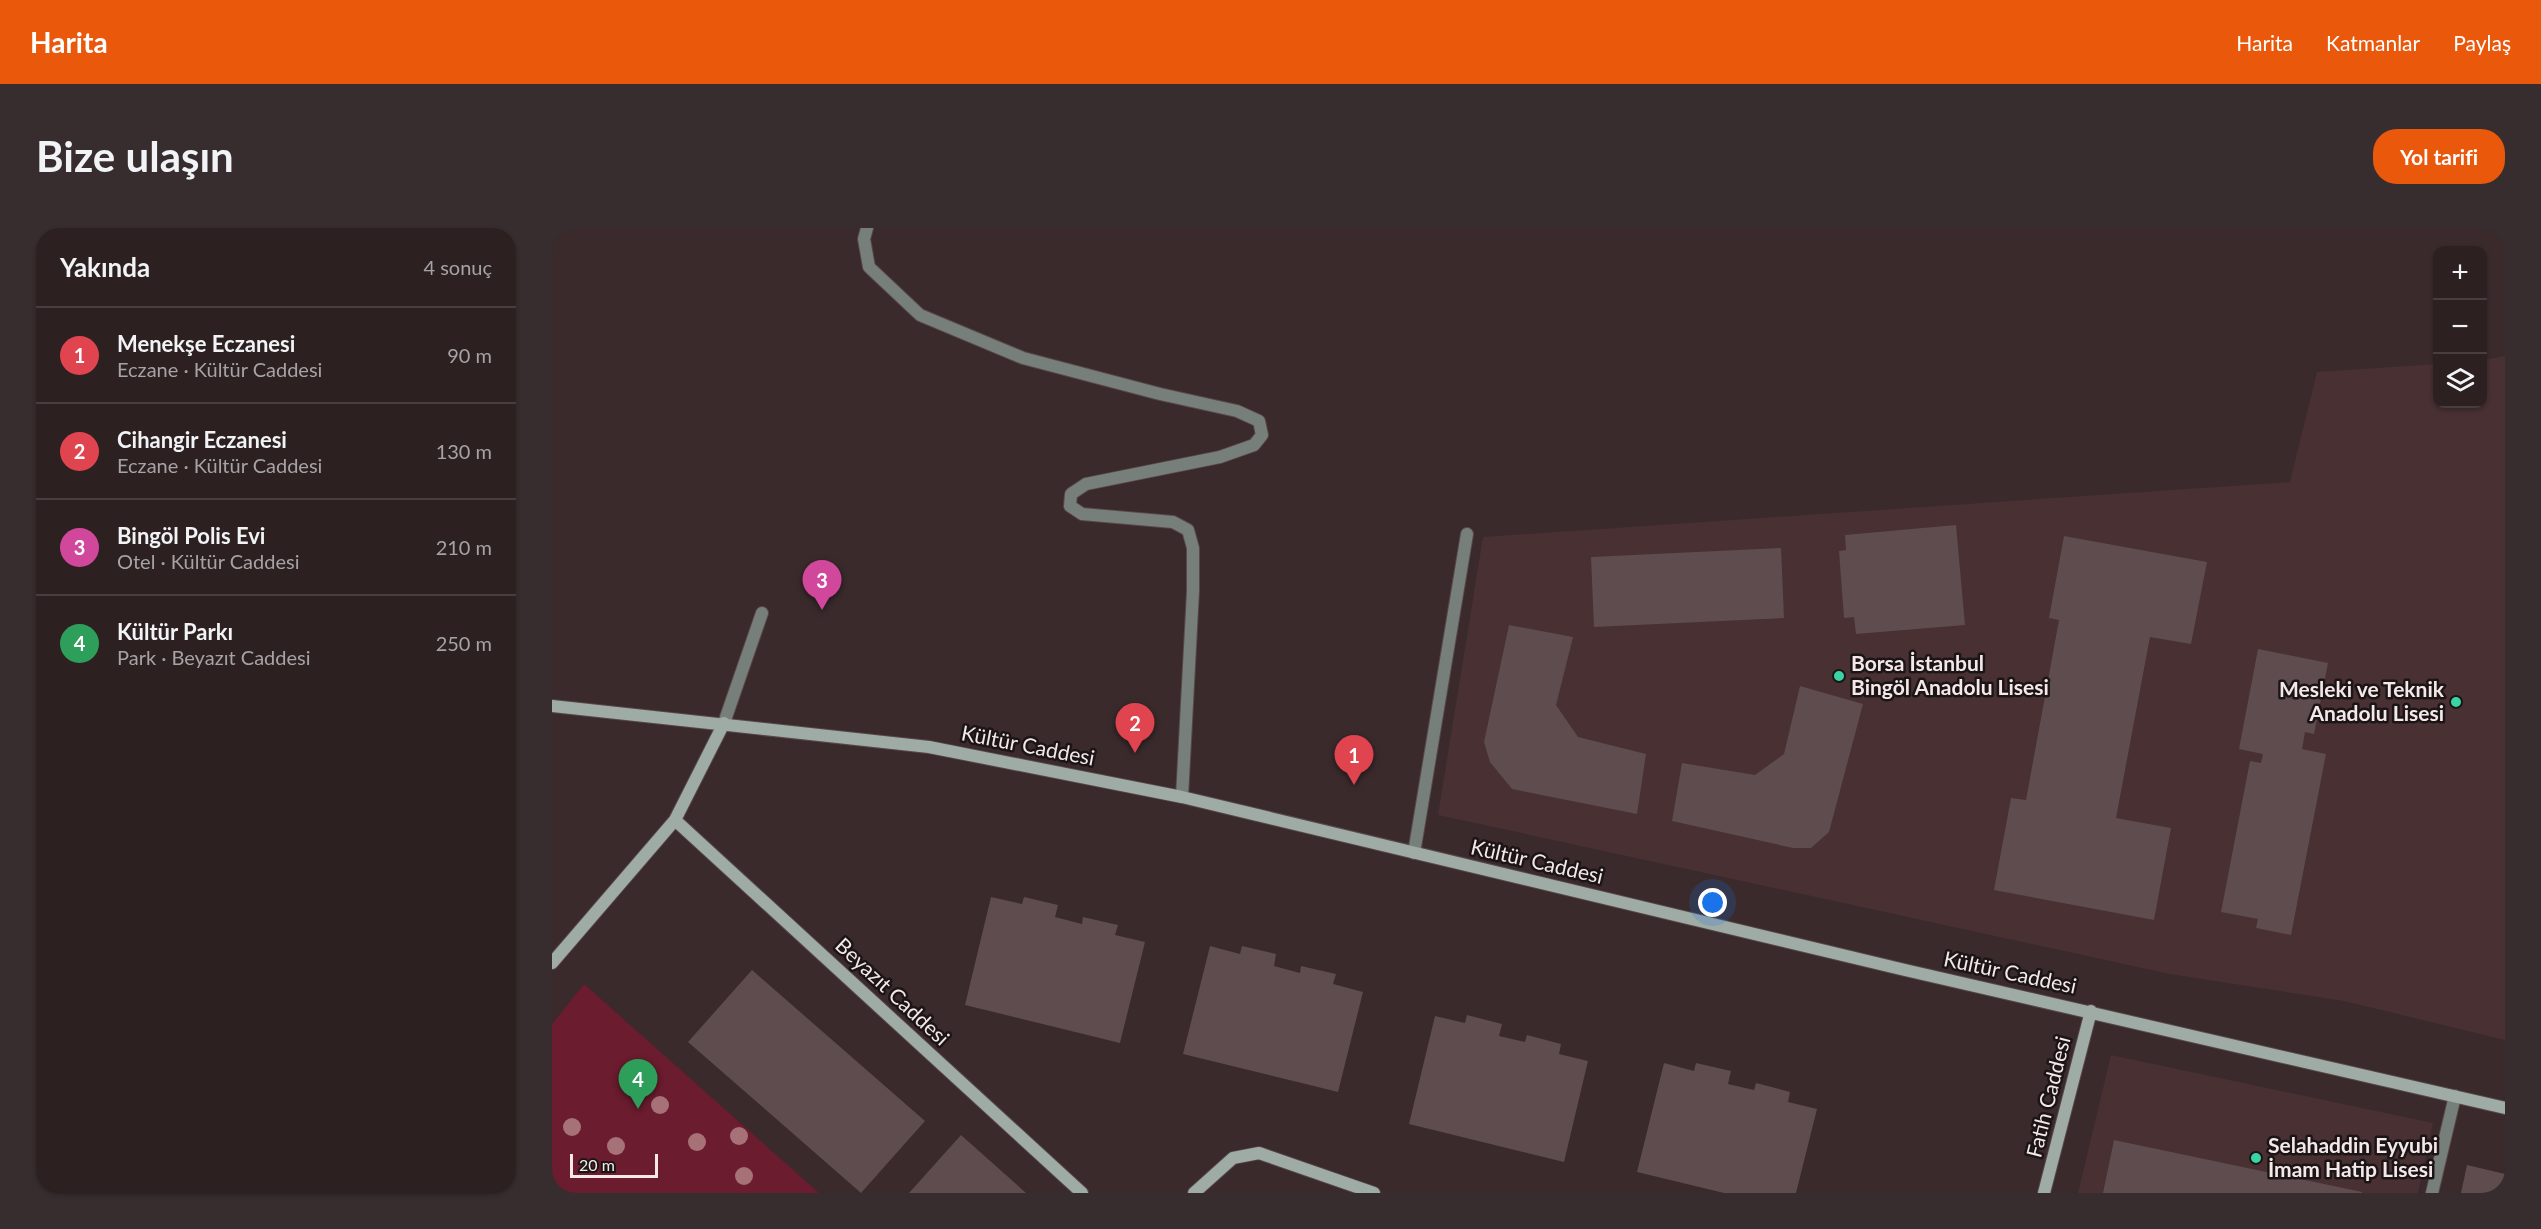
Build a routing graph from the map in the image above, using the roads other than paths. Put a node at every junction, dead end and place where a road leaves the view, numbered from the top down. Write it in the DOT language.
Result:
graph roads {
  1 [pos="867,228"];
  2 [pos="1467,534"];
  3 [pos="762,613"];
  4 [pos="552,706"];
  5 [pos="724,723"];
  6 [pos="1182,797"];
  7 [pos="675,820"];
  8 [pos="1414,853"];
  9 [pos="552,963"];
  10 [pos="2091,1011"];
  11 [pos="2455,1096"];
  12 [pos="2505,1108"];
  13 [pos="1082,1193"];
  14 [pos="1194,1193"];
  15 [pos="1374,1193"];
  16 [pos="2044,1193"];
  17 [pos="2432,1193"];
  1 -- 6 [label="street"];
  2 -- 8 [label="street"];
  3 -- 5 [label="street"];
  4 -- 5 [label="street, Kültür Caddesi"];
  5 -- 6 [label="street, Kültür Caddesi"];
  5 -- 7 [label="street"];
  6 -- 8 [label="street, Kültür Caddesi"];
  7 -- 9 [label="street"];
  7 -- 13 [label="street, Beyazıt Caddesi"];
  8 -- 10 [label="street, Kültür Caddesi"];
  10 -- 11 [label="street, Kültür Caddesi"];
  10 -- 16 [label="street, Fatih Caddesi"];
  11 -- 12 [label="street, Kültür Caddesi"];
  11 -- 17 [label="street"];
  14 -- 15 [label="street"];
}
